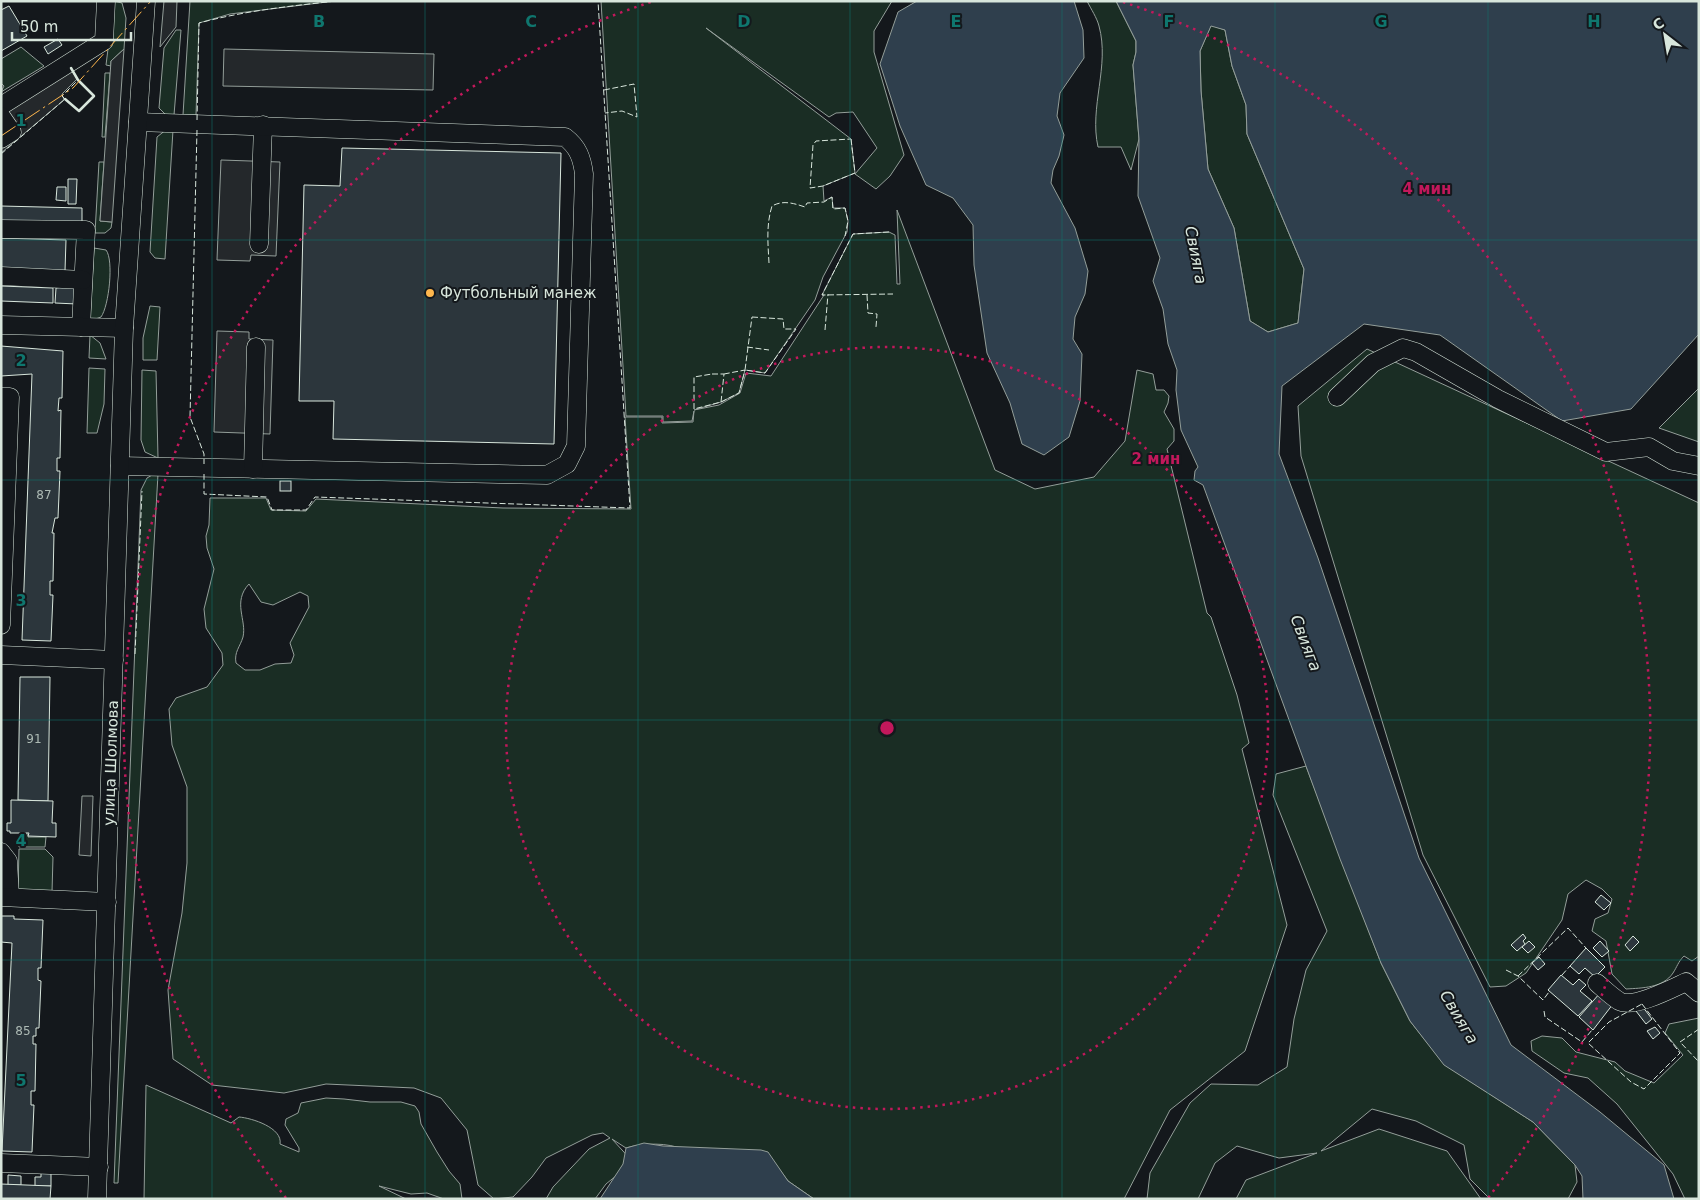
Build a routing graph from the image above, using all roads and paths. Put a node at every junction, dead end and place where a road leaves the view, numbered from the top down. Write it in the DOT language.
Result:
graph roads {
  1 [pos="106,1"];
  2 [pos="146,1"];
  3 [pos="1,106"];
  4 [pos="1,116"];
  5 [pos="138,122"];
  6 [pos="263,126"];
  7 [pos="1,139"];
  8 [pos="1,228"];
  9 [pos="258,244"];
  10 [pos="1,276"];
  11 [pos="83,280"];
  12 [pos="1,325"];
  13 [pos="81,327"];
  14 [pos="124,328"];
  15 [pos="256,347"];
  16 [pos="1,397"];
  17 [pos="1337,397"];
  18 [pos="120,466"];
  19 [pos="1699,466"];
  20 [pos="253,469"];
  21 [pos="1,625"];
  22 [pos="1,655"];
  23 [pos="114,660"];
  24 [pos="1,852"];
  25 [pos="5,897"];
  26 [pos="107,902"];
  27 [pos="1597,983"];
  28 [pos="1699,994"];
  29 [pos="1,1163"];
  30 [pos="99,1167"];
  31 [pos="97,1199"];
  1 -- 3 [label="street"];
  2 -- 5 [label="street, улица Шолмова"];
  4 -- 7 [label="street"];
  5 -- 6 [label="street"];
  5 -- 14 [label="street, улица Шолмова"];
  6 -- 9 [label="street"];
  6 -- 20 [label="street"];
  8 -- 11 [label="street"];
  10 -- 11 [label="street"];
  11 -- 13 [label="street"];
  12 -- 13 [label="street"];
  13 -- 14 [label="street"];
  14 -- 18 [label="street, улица Шолмова"];
  15 -- 20 [label="street"];
  16 -- 21 [label="street"];
  17 -- 19 [label="street"];
  18 -- 20 [label="street"];
  18 -- 23 [label="street, улица Шолмова"];
  22 -- 23 [label="street"];
  23 -- 26 [label="street, улица Шолмова"];
  24 -- 25 [label="street"];
  25 -- 26 [label="street"];
  26 -- 30 [label="street, улица Шолмова"];
  27 -- 28 [label="street"];
  29 -- 30 [label="street"];
  30 -- 31 [label="street, улица Шолмова"];
}
